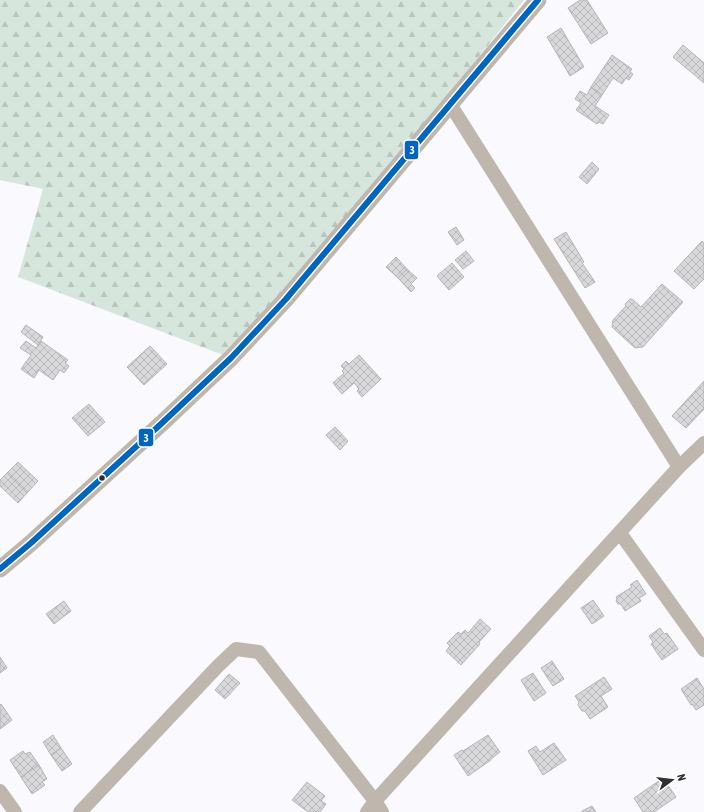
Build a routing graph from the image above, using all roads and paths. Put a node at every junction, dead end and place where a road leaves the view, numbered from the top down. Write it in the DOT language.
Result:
graph roads {
  1 [pos="538,0"];
  2 [pos="450,104"];
  3 [pos="704,443"];
  4 [pos="680,468"];
  5 [pos="620,533"];
  6 [pos="0,569"];
  7 [pos="704,650"];
  8 [pos="0,791"];
  9 [pos="375,808"];
  10 [pos="15,812"];
  11 [pos="80,812"];
  1 -- 2 [label="street"];
  2 -- 4 [label="street"];
  2 -- 6 [label="street"];
  3 -- 4 [label="street"];
  4 -- 5 [label="street"];
  5 -- 7 [label="street"];
  5 -- 9 [label="street"];
  8 -- 10 [label="street"];
  9 -- 11 [label="street"];
}
